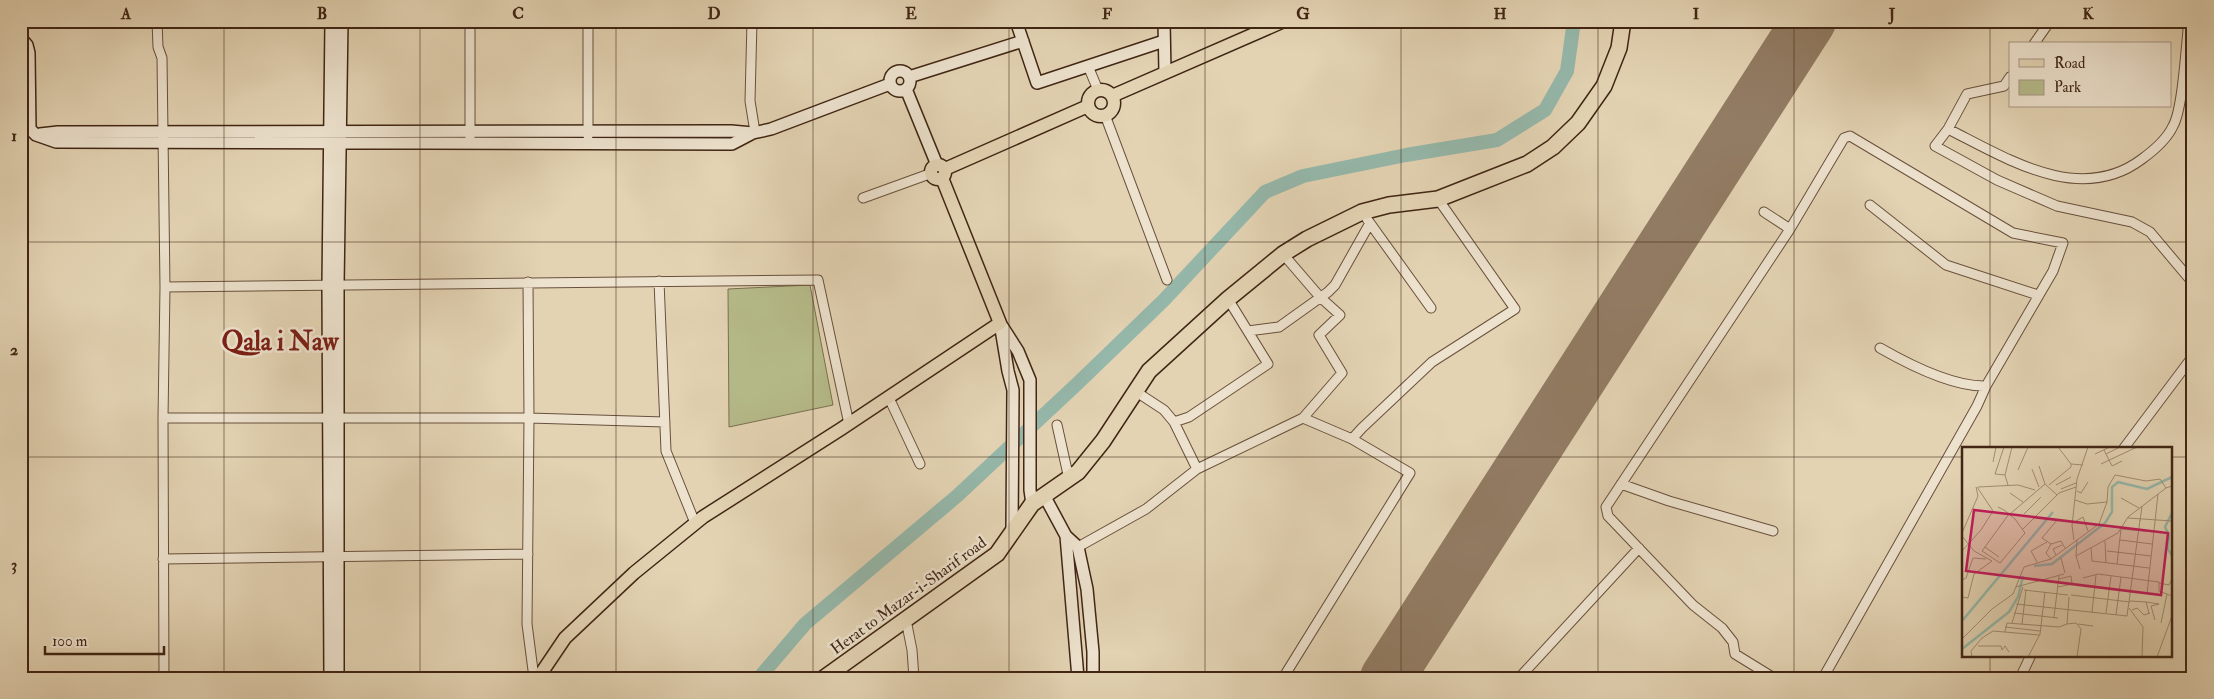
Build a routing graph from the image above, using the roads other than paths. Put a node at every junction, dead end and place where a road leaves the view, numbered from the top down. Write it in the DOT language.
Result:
graph roads {
  1 [pos="158,21"];
  2 [pos="330,21"];
  3 [pos="342,21"];
  4 [pos="470,21"];
  5 [pos="588,21"];
  6 [pos="752,21"];
  7 [pos="1016,21"];
  8 [pos="1164,21"];
  9 [pos="1284,21"];
  10 [pos="1623,21"];
  11 [pos="2050,21"];
  12 [pos="2189,21"];
  13 [pos="21,38"];
  14 [pos="1023,41"];
  15 [pos="1164,41"];
  16 [pos="2035,42"];
  17 [pos="1088,66"];
  18 [pos="1165,73"];
  19 [pos="2009,78"];
  20 [pos="908,83"];
  21 [pos="890,84"];
  22 [pos="1098,90"];
  23 [pos="1112,96"];
  24 [pos="1088,106"];
  25 [pos="1105,115"];
  26 [pos="1948,129"];
  27 [pos="29,131"];
  28 [pos="655,131"];
  29 [pos="588,132"];
  30 [pos="754,133"];
  31 [pos="162,136"];
  32 [pos="334,136"];
  33 [pos="471,137"];
  34 [pos="588,144"];
  35 [pos="655,144"];
  36 [pos="939,171"];
  37 [pos="863,198"];
  38 [pos="1438,199"];
  39 [pos="1870,205"];
  40 [pos="1764,212"];
  41 [pos="1366,217"];
  42 [pos="1790,229"];
  43 [pos="1283,254"];
  44 [pos="1167,280"];
  45 [pos="659,281"];
  46 [pos="528,282"];
  47 [pos="2193,283"];
  48 [pos="333,285"];
  49 [pos="165,286"];
  50 [pos="2038,295"];
  51 [pos="1320,297"];
  52 [pos="1228,299"];
  53 [pos="1431,308"];
  54 [pos="1000,323"];
  55 [pos="1248,331"];
  56 [pos="1880,348"];
  57 [pos="2193,356"];
  58 [pos="1986,386"];
  59 [pos="1134,391"];
  60 [pos="889,398"];
  61 [pos="162,418"];
  62 [pos="529,418"];
  63 [pos="1304,418"];
  64 [pos="333,419"];
  65 [pos="664,422"];
  66 [pos="1174,422"];
  67 [pos="849,424"];
  68 [pos="1057,425"];
  69 [pos="1352,439"];
  70 [pos="2125,447"];
  71 [pos="920,464"];
  72 [pos="1197,469"];
  73 [pos="1069,480"];
  74 [pos="1621,484"];
  75 [pos="1039,500"];
  76 [pos="695,523"];
  77 [pos="1012,531"];
  78 [pos="1773,531"];
  79 [pos="1066,536"];
  80 [pos="1078,547"];
  81 [pos="1640,548"];
  82 [pos="528,554"];
  83 [pos="333,557"];
  84 [pos="163,559"];
  85 [pos="906,620"];
  86 [pos="2031,656"];
  87 [pos="164,678"];
  88 [pos="330,678"];
  89 [pos="338,678"];
  90 [pos="536,678"];
  91 [pos="824,678"];
  92 [pos="914,678"];
  93 [pos="1078,678"];
  94 [pos="1092,678"];
  95 [pos="1283,678"];
  96 [pos="1519,678"];
  97 [pos="1774,678"];
  98 [pos="1823,678"];
  99 [pos="2020,678"];
  1 -- 31 [label="street"];
  2 -- 32 [label="street"];
  3 -- 32 [label="street"];
  4 -- 33 [label="street"];
  5 -- 29 [label="street"];
  6 -- 30 [label="street"];
  7 -- 14 [label="street"];
  8 -- 15 [label="street"];
  9 -- 18 [label="main road"];
  10 -- 38 [label="highway, Herat to Mazar-i-Sharif road"];
  11 -- 16 [label="street"];
  12 -- 26 [label="street"];
  13 -- 27 [label="street"];
  14 -- 17 [label="street"];
  14 -- 20 [label="street"];
  15 -- 17 [label="street"];
  15 -- 18 [label="street"];
  17 -- 22 [label="street"];
  18 -- 23 [label="main road"];
  19 -- 26 [label="street"];
  20 -- 21 [label="street"];
  20 -- 21 [label="street"];
  20 -- 36 [label="street"];
  21 -- 30 [label="street"];
  22 -- 23 [label="main road"];
  22 -- 24 [label="main road"];
  23 -- 25 [label="main road"];
  24 -- 25 [label="main road"];
  24 -- 36 [label="main road"];
  25 -- 44 [label="street"];
  26 -- 47 [label="street"];
  27 -- 31 [label="street"];
  28 -- 29 [label="street"];
  28 -- 30 [label="street"];
  28 -- 35 [label="street"];
  29 -- 33 [label="street"];
  29 -- 34 [label="street"];
  30 -- 35 [label="street"];
  31 -- 32 [label="street"];
  31 -- 49 [label="street"];
  32 -- 33 [label="street"];
  32 -- 48 [label="street"];
  33 -- 34 [label="street"];
  34 -- 35 [label="street"];
  36 -- 37 [label="street"];
  36 -- 54 [label="main road"];
  38 -- 41 [label="highway, Herat to Mazar-i-Sharif road"];
  38 -- 69 [label="street"];
  39 -- 50 [label="street"];
  40 -- 42 [label="street"];
  41 -- 43 [label="highway, Herat to Mazar-i-Sharif road"];
  41 -- 51 [label="street"];
  41 -- 53 [label="street"];
  42 -- 50 [label="street"];
  42 -- 74 [label="street"];
  43 -- 51 [label="street"];
  43 -- 52 [label="highway, Herat to Mazar-i-Sharif road"];
  45 -- 46 [label="street"];
  45 -- 65 [label="street"];
  45 -- 67 [label="street"];
  46 -- 48 [label="street"];
  46 -- 62 [label="street"];
  48 -- 49 [label="street"];
  48 -- 64 [label="street"];
  49 -- 61 [label="street"];
  50 -- 58 [label="street"];
  51 -- 55 [label="street"];
  51 -- 63 [label="street"];
  52 -- 55 [label="street"];
  52 -- 59 [label="highway, Herat to Mazar-i-Sharif road"];
  54 -- 60 [label="main road"];
  54 -- 75 [label="street"];
  54 -- 77 [label="street"];
  55 -- 66 [label="street"];
  56 -- 58 [label="street"];
  57 -- 70 [label="street"];
  58 -- 98 [label="street"];
  59 -- 66 [label="street"];
  59 -- 73 [label="highway, Herat to Mazar-i-Sharif road"];
  60 -- 67 [label="main road"];
  60 -- 71 [label="street"];
  61 -- 64 [label="street"];
  61 -- 84 [label="street"];
  62 -- 64 [label="street"];
  62 -- 65 [label="street"];
  62 -- 82 [label="street"];
  63 -- 69 [label="street"];
  63 -- 72 [label="street"];
  64 -- 83 [label="street"];
  65 -- 76 [label="street"];
  66 -- 72 [label="street"];
  67 -- 76 [label="main road"];
  68 -- 73 [label="street"];
  69 -- 95 [label="street"];
  72 -- 80 [label="street"];
  73 -- 75 [label="highway, Herat to Mazar-i-Sharif road"];
  74 -- 78 [label="street"];
  74 -- 81 [label="street"];
  75 -- 77 [label="highway, Herat to Mazar-i-Sharif road"];
  75 -- 79 [label="street"];
  76 -- 90 [label="main road"];
  77 -- 85 [label="highway, Herat to Mazar-i-Sharif road"];
  79 -- 80 [label="street"];
  79 -- 93 [label="street"];
  80 -- 94 [label="street"];
  81 -- 96 [label="street"];
  81 -- 97 [label="street"];
  82 -- 83 [label="street"];
  82 -- 90 [label="street"];
  83 -- 84 [label="street"];
  83 -- 88 [label="street"];
  83 -- 89 [label="street"];
  84 -- 87 [label="street"];
  85 -- 91 [label="highway, Herat to Mazar-i-Sharif road"];
  85 -- 92 [label="street"];
  86 -- 99 [label="street"];
}
